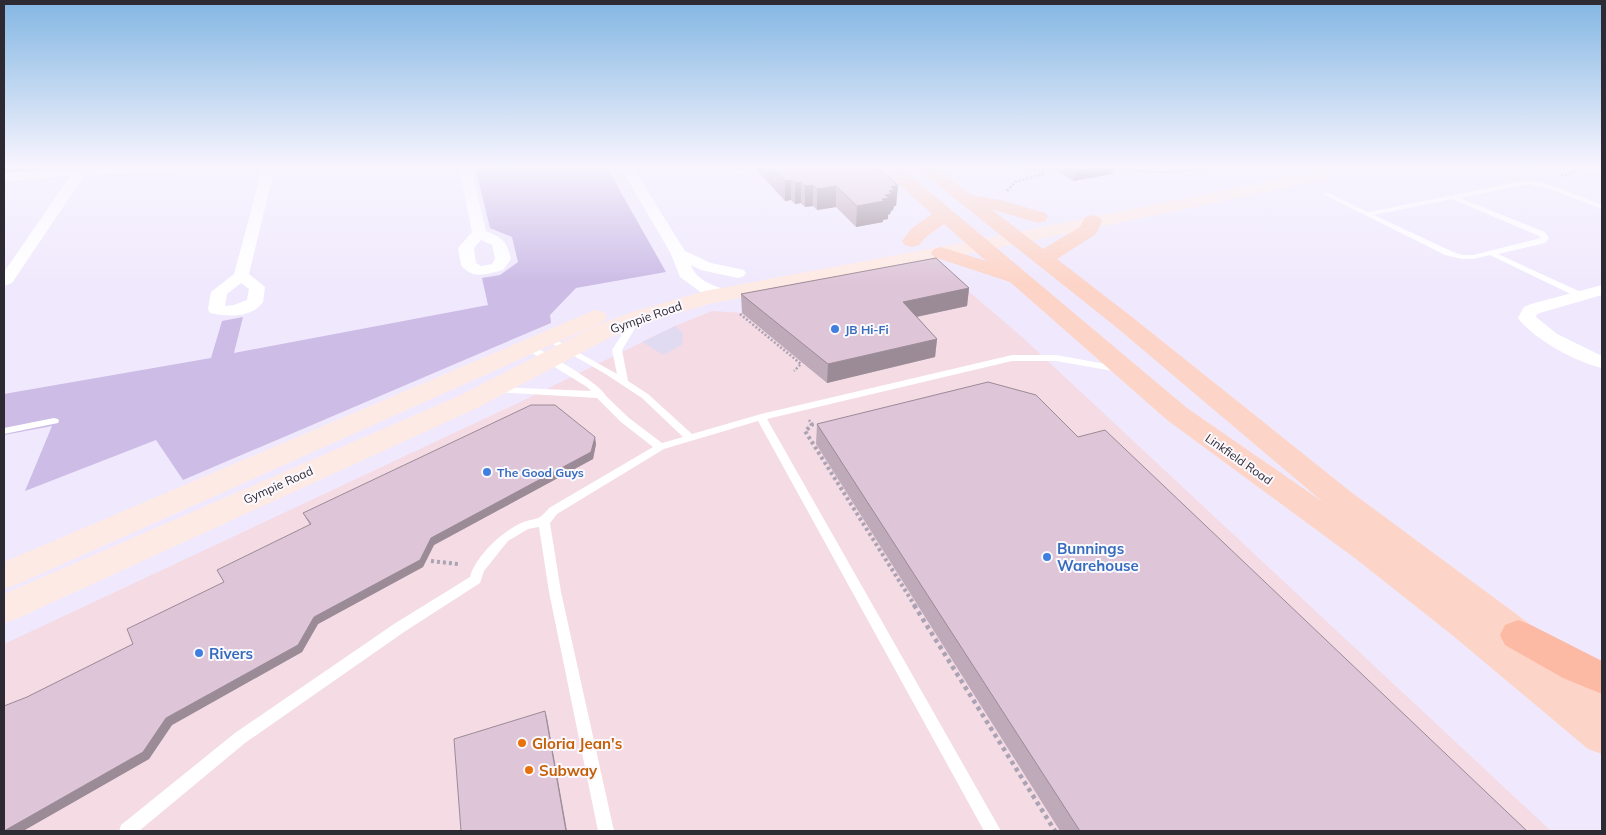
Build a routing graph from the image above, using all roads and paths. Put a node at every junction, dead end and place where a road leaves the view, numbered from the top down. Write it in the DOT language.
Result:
graph roads {
  1 [pos="57,205"];
  2 [pos="258,205"];
  3 [pos="473,205"];
  4 [pos="649,205"];
  5 [pos="934,205"];
  6 [pos="973,205"];
  7 [pos="996,205"];
  8 [pos="1102,205"];
  9 [pos="1173,205"];
  10 [pos="1348,205"];
  11 [pos="1412,205"];
  12 [pos="1471,205"];
  13 [pos="944,213"];
  14 [pos="1367,214"];
  15 [pos="1038,217"];
  16 [pos="1092,221"];
  17 [pos="998,225"];
  18 [pos="965,231"];
  19 [pos="479,233"];
  20 [pos="1014,238"];
  21 [pos="912,241"];
  22 [pos="982,245"];
  23 [pos="941,253"];
  24 [pos="1491,253"];
  25 [pos="679,254"];
  26 [pos="1032,270"];
  27 [pos="738,274"];
  28 [pos="241,276"];
  29 [pos="4,281"];
  30 [pos="696,283"];
  31 [pos="1602,290"];
  32 [pos="725,294"];
  33 [pos="1582,296"];
  34 [pos="740,314"];
  35 [pos="637,318"];
  36 [pos="548,349"];
  37 [pos="1602,363"];
  38 [pos="794,371"];
  39 [pos="1128,371"];
  40 [pos="624,383"];
  41 [pos="494,390"];
  42 [pos="602,395"];
  43 [pos="761,417"];
  44 [pos="809,419"];
  45 [pos="54,421"];
  46 [pos="4,431"];
  47 [pos="689,437"];
  48 [pos="660,447"];
  49 [pos="544,522"];
  50 [pos="430,561"];
  51 [pos="458,564"];
  52 [pos="4,576"];
  53 [pos="4,609"];
  54 [pos="1518,635"];
  55 [pos="1602,678"];
  56 [pos="1602,707"];
  57 [pos="1602,736"];
  58 [pos="127,831"];
  59 [pos="606,831"];
  60 [pos="993,831"];
  61 [pos="1055,831"];
  1 -- 29 [label="street"];
  2 -- 28 [label="street"];
  3 -- 19 [label="street"];
  4 -- 25 [label="street"];
  5 -- 13 [label="main road, Linkfield Road"];
  6 -- 17 [label="main road, Linkfield Road"];
  7 -- 15 [label="main road"];
  8 -- 15 [label="main road, Gympie Road"];
  9 -- 16 [label="main road, Gympie Road"];
  10 -- 14 [label="lane"];
  11 -- 14 [label="lane"];
  12 -- 24 [label="lane"];
  13 -- 18 [label="main road, Linkfield Road"];
  13 -- 21 [label="main road"];
  14 -- 24 [label="lane"];
  15 -- 17 [label="main road, Gympie Road"];
  16 -- 20 [label="main road, Gympie Road"];
  16 -- 26 [label="main road"];
  17 -- 18 [label="main road, Gympie Road"];
  17 -- 20 [label="main road, Linkfield Road"];
  18 -- 21 [label="main road, Gympie Road"];
  18 -- 22 [label="main road, Linkfield Road"];
  20 -- 22 [label="main road, Gympie Road"];
  20 -- 26 [label="main road, Linkfield Road"];
  21 -- 27 [label="main road, Gympie Road"];
  22 -- 23 [label="main road, Gympie Road"];
  22 -- 26 [label="main road, Linkfield Road"];
  23 -- 26 [label="main road"];
  23 -- 32 [label="main road, Gympie Road"];
  24 -- 33 [label="lane"];
  25 -- 27 [label="street"];
  25 -- 30 [label="street"];
  26 -- 39 [label="main road, Linkfield Road"];
  26 -- 54 [label="main road, Linkfield Road"];
  27 -- 30 [label="main road, Gympie Road"];
  30 -- 32 [label="street"];
  30 -- 36 [label="main road, Gympie Road"];
  31 -- 33 [label="street"];
  32 -- 35 [label="main road, Gympie Road"];
  33 -- 37 [label="street"];
  34 -- 38 [label="path"];
  35 -- 36 [label="main road, Gympie Road"];
  35 -- 40 [label="lane"];
  36 -- 40 [label="lane"];
  36 -- 41 [label="main road, Gympie Road"];
  36 -- 42 [label="lane"];
  36 -- 52 [label="main road, Gympie Road"];
  39 -- 43 [label="lane"];
  39 -- 57 [label="main road, Linkfield Road"];
  40 -- 47 [label="lane"];
  41 -- 42 [label="lane"];
  41 -- 53 [label="main road, Gympie Road"];
  42 -- 48 [label="lane"];
  43 -- 47 [label="lane"];
  43 -- 60 [label="lane"];
  44 -- 61 [label="path"];
  45 -- 46 [label="lane"];
  47 -- 48 [label="lane"];
  48 -- 49 [label="lane"];
  49 -- 58 [label="lane"];
  49 -- 59 [label="lane"];
  50 -- 51 [label="path"];
  54 -- 55 [label="highway"];
  54 -- 56 [label="main road, Linkfield Road"];
}
